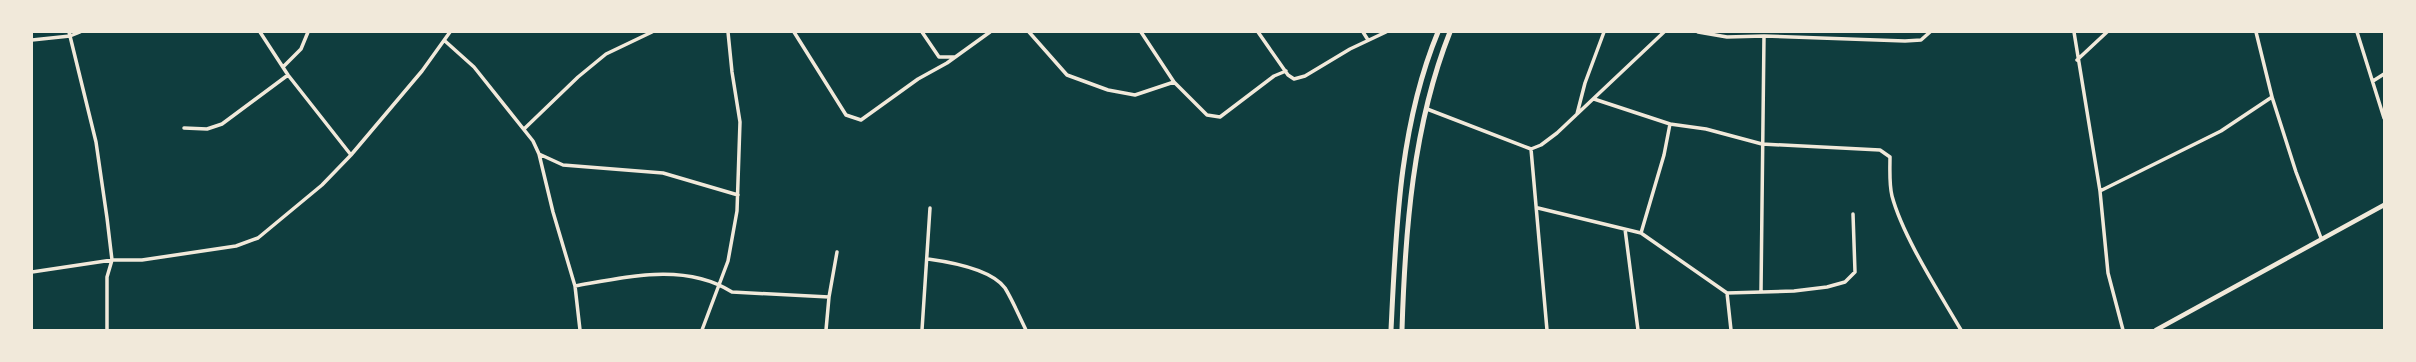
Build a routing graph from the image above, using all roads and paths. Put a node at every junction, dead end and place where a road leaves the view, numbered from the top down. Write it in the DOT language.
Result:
graph roads {
  1 [pos="80,32"];
  2 [pos="260,32"];
  3 [pos="308,32"];
  4 [pos="450,32"];
  5 [pos="652,32"];
  6 [pos="728,32"];
  7 [pos="794,32"];
  8 [pos="922,32"];
  9 [pos="990,32"];
  10 [pos="1030,32"];
  11 [pos="1141,32"];
  12 [pos="1258,32"];
  13 [pos="1363,32"];
  14 [pos="1386,32"];
  15 [pos="1438,32"];
  16 [pos="1450,32"];
  17 [pos="1604,32"];
  18 [pos="1664,32"];
  19 [pos="1698,32"];
  20 [pos="1930,32"];
  21 [pos="2074,32"];
  22 [pos="2107,32"];
  23 [pos="2256,32"];
  24 [pos="2357,32"];
  25 [pos="69,34"];
  26 [pos="1764,36"];
  27 [pos="32,40"];
  28 [pos="1368,40"];
  29 [pos="445,41"];
  30 [pos="955,57"];
  31 [pos="2077,60"];
  32 [pos="283,67"];
  33 [pos="1286,71"];
  34 [pos="2384,74"];
  35 [pos="288,75"];
  36 [pos="2373,81"];
  37 [pos="1174,82"];
  38 [pos="2272,97"];
  39 [pos="1594,99"];
  40 [pos="1427,109"];
  41 [pos="1576,115"];
  42 [pos="2384,118"];
  43 [pos="1670,124"];
  44 [pos="184,128"];
  45 [pos="524,129"];
  46 [pos="1762,144"];
  47 [pos="1531,149"];
  48 [pos="539,154"];
  49 [pos="351,155"];
  50 [pos="2100,191"];
  51 [pos="738,195"];
  52 [pos="2384,205"];
  53 [pos="930,208"];
  54 [pos="1538,208"];
  55 [pos="1853,214"];
  56 [pos="1625,229"];
  57 [pos="1641,233"];
  58 [pos="2321,238"];
  59 [pos="837,252"];
  60 [pos="928,259"];
  61 [pos="112,260"];
  62 [pos="32,272"];
  63 [pos="720,284"];
  64 [pos="575,286"];
  65 [pos="1761,290"];
  66 [pos="1727,293"];
  67 [pos="829,297"];
  68 [pos="107,330"];
  69 [pos="580,330"];
  70 [pos="702,330"];
  71 [pos="826,330"];
  72 [pos="922,330"];
  73 [pos="1026,330"];
  74 [pos="1391,330"];
  75 [pos="1402,330"];
  76 [pos="1547,330"];
  77 [pos="1638,330"];
  78 [pos="1731,330"];
  79 [pos="1961,330"];
  80 [pos="2123,330"];
  81 [pos="2156,330"];
  1 -- 25 [label="street"];
  2 -- 32 [label="street"];
  3 -- 32 [label="street"];
  4 -- 29 [label="street"];
  5 -- 45 [label="street"];
  6 -- 51 [label="street"];
  7 -- 30 [label="street"];
  8 -- 30 [label="street"];
  9 -- 30 [label="street"];
  10 -- 37 [label="street"];
  11 -- 37 [label="street"];
  12 -- 33 [label="street"];
  13 -- 28 [label="street"];
  14 -- 28 [label="street"];
  15 -- 74 [label="main road"];
  16 -- 40 [label="main road"];
  17 -- 41 [label="street"];
  18 -- 39 [label="street"];
  19 -- 26 [label="street"];
  20 -- 26 [label="street"];
  21 -- 31 [label="street"];
  22 -- 31 [label="street"];
  23 -- 38 [label="street"];
  24 -- 36 [label="street"];
  25 -- 27 [label="street"];
  25 -- 61 [label="street"];
  26 -- 46 [label="street"];
  28 -- 33 [label="street"];
  29 -- 45 [label="street"];
  29 -- 49 [label="street"];
  31 -- 50 [label="street"];
  32 -- 35 [label="street"];
  33 -- 37 [label="street"];
  34 -- 36 [label="street"];
  35 -- 44 [label="street"];
  35 -- 49 [label="street"];
  36 -- 42 [label="street"];
  38 -- 50 [label="street"];
  38 -- 58 [label="street"];
  39 -- 41 [label="street"];
  39 -- 43 [label="street"];
  40 -- 47 [label="street"];
  40 -- 75 [label="main road"];
  41 -- 47 [label="street"];
  43 -- 46 [label="street"];
  43 -- 57 [label="street"];
  45 -- 48 [label="street"];
  46 -- 65 [label="street"];
  46 -- 79 [label="street"];
  47 -- 54 [label="street"];
  48 -- 51 [label="street"];
  48 -- 64 [label="street"];
  49 -- 61 [label="street"];
  50 -- 80 [label="street"];
  51 -- 63 [label="street"];
  52 -- 58 [label="street"];
  53 -- 60 [label="street"];
  54 -- 56 [label="street"];
  54 -- 76 [label="street"];
  55 -- 65 [label="street"];
  56 -- 57 [label="street"];
  56 -- 77 [label="street"];
  57 -- 66 [label="street"];
  58 -- 81 [label="street"];
  59 -- 67 [label="street"];
  60 -- 72 [label="street"];
  60 -- 73 [label="street"];
  61 -- 62 [label="street"];
  61 -- 68 [label="street"];
  63 -- 64 [label="street"];
  63 -- 67 [label="street"];
  63 -- 70 [label="street"];
  64 -- 69 [label="street"];
  65 -- 66 [label="street"];
  66 -- 78 [label="street"];
  67 -- 71 [label="street"];
}
